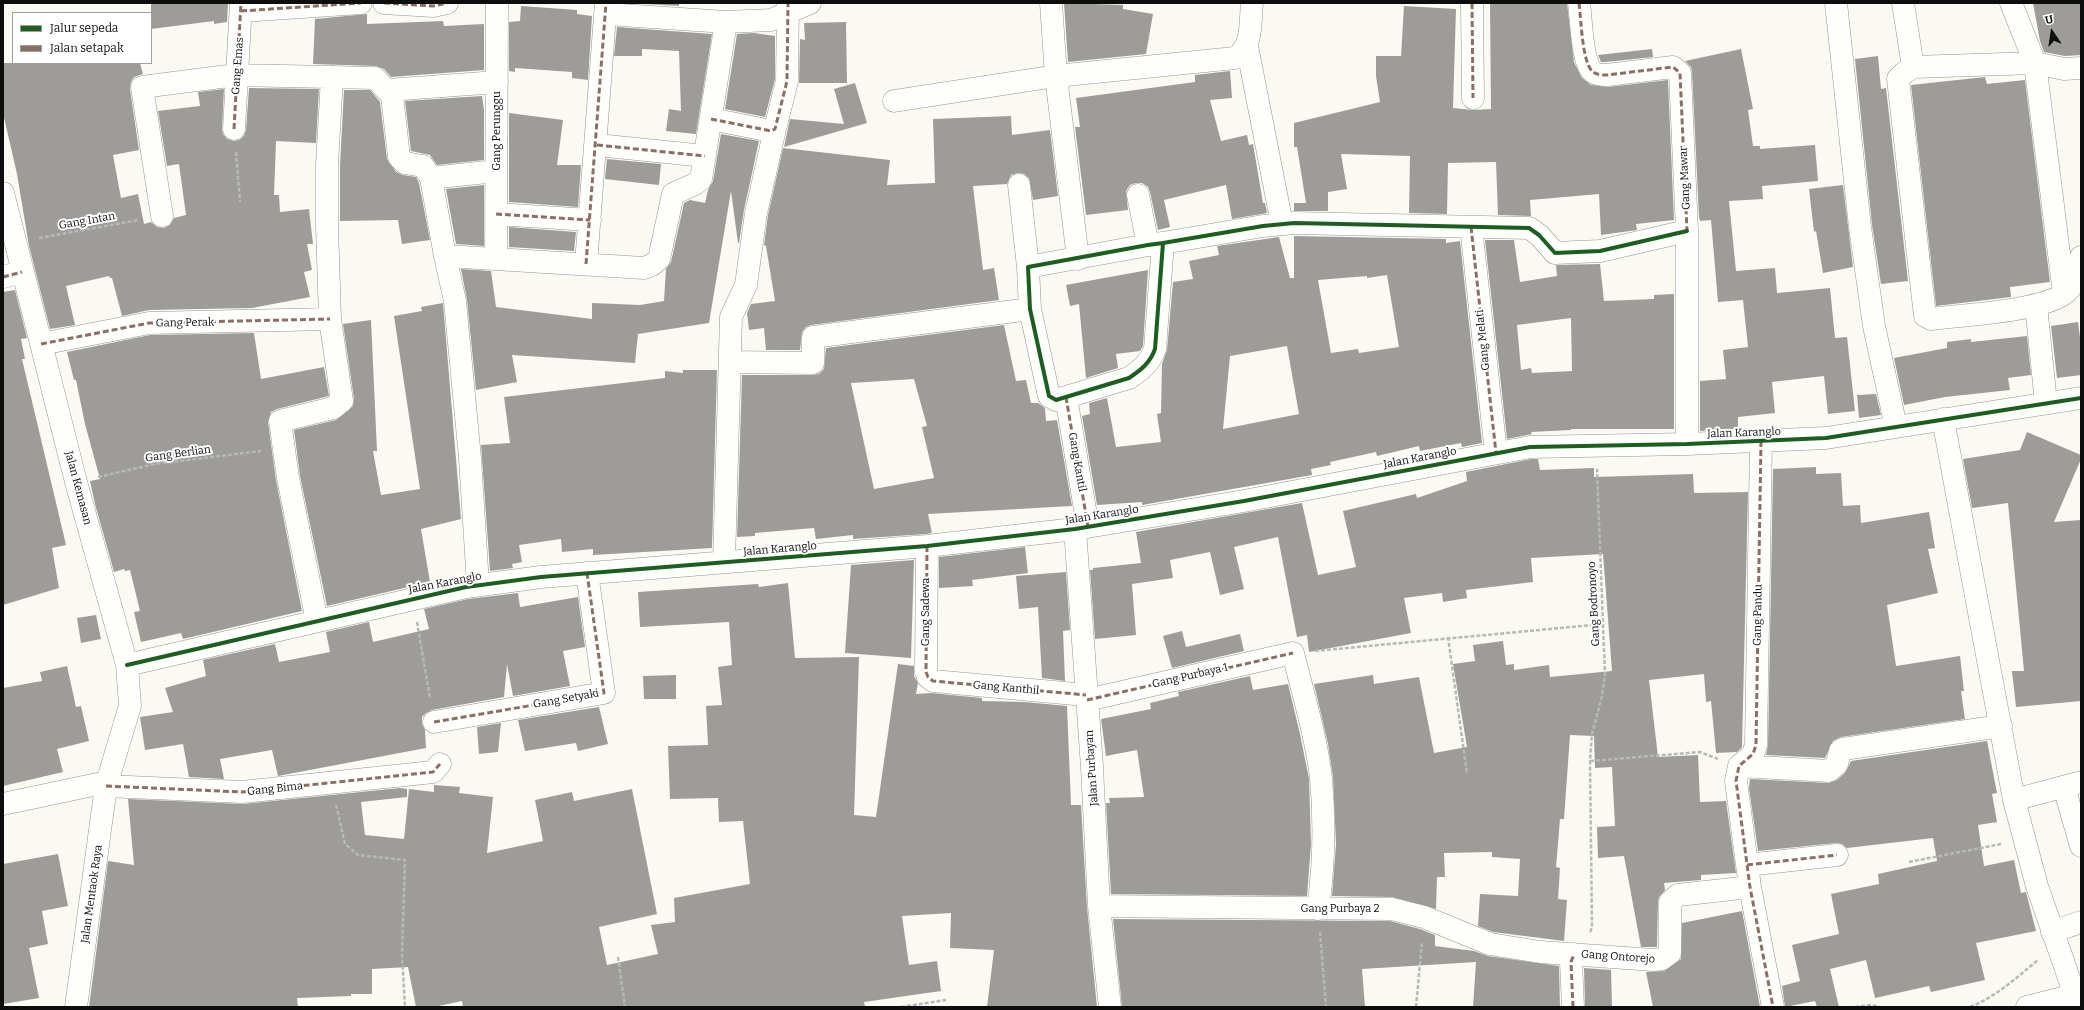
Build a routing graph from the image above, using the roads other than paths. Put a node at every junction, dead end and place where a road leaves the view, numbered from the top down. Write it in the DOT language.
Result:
graph roads {
  1 [pos="361,3"];
  2 [pos="384,3"];
  3 [pos="447,3"];
  4 [pos="497,3"];
  5 [pos="810,3"];
  6 [pos="1051,3"];
  7 [pos="1252,3"];
  8 [pos="1472,3"];
  9 [pos="1579,3"];
  10 [pos="1836,3"];
  11 [pos="1903,3"];
  12 [pos="2011,3"];
  13 [pos="241,7"];
  14 [pos="606,8"];
  15 [pos="788,8"];
  16 [pos="726,22"];
  17 [pos="1247,46"];
  18 [pos="2035,63"];
  19 [pos="1913,67"];
  20 [pos="2081,68"];
  21 [pos="236,75"];
  22 [pos="1056,76"];
  23 [pos="332,77"];
  24 [pos="497,82"];
  25 [pos="388,90"];
  26 [pos="1473,98"];
  27 [pos="894,101"];
  28 [pos="711,119"];
  29 [pos="234,129"];
  30 [pos="775,129"];
  31 [pos="597,145"];
  32 [pos="704,156"];
  33 [pos="496,171"];
  34 [pos="431,178"];
  35 [pos="1020,185"];
  36 [pos="3,193"];
  37 [pos="1138,195"];
  38 [pos="496,214"];
  39 [pos="162,216"];
  40 [pos="590,220"];
  41 [pos="1282,224"];
  42 [pos="1471,227"];
  43 [pos="1687,231"];
  44 [pos="1156,244"];
  45 [pos="445,256"];
  46 [pos="2081,258"];
  47 [pos="496,259"];
  48 [pos="1078,259"];
  49 [pos="586,264"];
  50 [pos="1028,267"];
  51 [pos="13,274"];
  52 [pos="2064,293"];
  53 [pos="2036,305"];
  54 [pos="1030,310"];
  55 [pos="330,319"];
  56 [pos="41,344"];
  57 [pos="730,362"];
  58 [pos="1066,397"];
  59 [pos="2081,398"];
  60 [pos="2046,403"];
  61 [pos="1943,419"];
  62 [pos="1896,427"];
  63 [pos="1761,441"];
  64 [pos="1687,444"];
  65 [pos="1496,453"];
  66 [pos="1082,528"];
  67 [pos="927,546"];
  68 [pos="724,562"];
  69 [pos="587,573"];
  70 [pos="478,584"];
  71 [pos="317,621"];
  72 [pos="127,665"];
  73 [pos="928,677"];
  74 [pos="1086,697"];
  75 [pos="434,722"];
  76 [pos="2001,726"];
  77 [pos="440,764"];
  78 [pos="1737,774"];
  79 [pos="107,784"];
  80 [pos="2072,785"];
  81 [pos="2014,800"];
  82 [pos="3,804"];
  83 [pos="2081,846"];
  84 [pos="1836,855"];
  85 [pos="1747,864"];
  86 [pos="1750,887"];
  87 [pos="1099,906"];
  88 [pos="1318,909"];
  89 [pos="2081,922"];
  90 [pos="2055,938"];
  91 [pos="1574,954"];
  92 [pos="2077,1001"];
  93 [pos="76,1007"];
  94 [pos="1110,1007"];
  95 [pos="1573,1007"];
  96 [pos="1772,1007"];
  97 [pos="2026,1007"];
  1 -- 13 [label="street"];
  2 -- 3 [label="street"];
  4 -- 24 [label="street, Gang Perunggu"];
  5 -- 15 [label="street"];
  6 -- 22 [label="street"];
  7 -- 17 [label="street"];
  8 -- 26 [label="street"];
  9 -- 43 [label="street, Gang Mawar"];
  10 -- 62 [label="street"];
  11 -- 19 [label="street"];
  12 -- 18 [label="street"];
  13 -- 21 [label="street, Gang Emas"];
  14 -- 16 [label="street"];
  14 -- 31 [label="street"];
  15 -- 16 [label="street"];
  15 -- 30 [label="street"];
  16 -- 28 [label="street"];
  17 -- 22 [label="street"];
  17 -- 41 [label="street"];
  18 -- 19 [label="street"];
  18 -- 20 [label="street"];
  18 -- 52 [label="street"];
  19 -- 53 [label="street"];
  21 -- 23 [label="street"];
  21 -- 29 [label="street, Gang Emas"];
  21 -- 39 [label="street"];
  22 -- 27 [label="street"];
  22 -- 48 [label="street"];
  23 -- 25 [label="street"];
  23 -- 55 [label="street"];
  24 -- 25 [label="street"];
  24 -- 33 [label="street, Gang Perunggu"];
  25 -- 34 [label="street"];
  28 -- 30 [label="street"];
  28 -- 32 [label="street"];
  30 -- 57 [label="street"];
  31 -- 32 [label="street"];
  31 -- 40 [label="street"];
  32 -- 49 [label="street"];
  33 -- 34 [label="street"];
  33 -- 38 [label="street, Gang Perunggu"];
  34 -- 45 [label="street"];
  35 -- 50 [label="street"];
  36 -- 51 [label="street, Jalan Kemasan"];
  37 -- 44 [label="street"];
  38 -- 40 [label="street"];
  38 -- 47 [label="street, Gang Perunggu"];
  40 -- 49 [label="street"];
  41 -- 42 [label="street"];
  41 -- 44 [label="street"];
  42 -- 43 [label="street"];
  42 -- 65 [label="street, Gang Melati"];
  43 -- 64 [label="street, Gang Mawar"];
  44 -- 48 [label="street"];
  44 -- 58 [label="street"];
  45 -- 47 [label="street"];
  45 -- 70 [label="street"];
  46 -- 52 [label="street"];
  47 -- 49 [label="street"];
  48 -- 50 [label="street"];
  50 -- 54 [label="street"];
  51 -- 56 [label="street, Jalan Kemasan"];
  52 -- 53 [label="street"];
  53 -- 60 [label="street"];
  54 -- 57 [label="street"];
  54 -- 58 [label="street"];
  55 -- 56 [label="street, Gang Perak"];
  55 -- 71 [label="street"];
  56 -- 72 [label="street, Jalan Kemasan"];
  57 -- 68 [label="street"];
  58 -- 66 [label="street, Gang Kantil"];
  59 -- 60 [label="street, Jalan Karanglo"];
  60 -- 61 [label="street, Jalan Karanglo"];
  61 -- 62 [label="street, Jalan Karanglo"];
  61 -- 76 [label="street"];
  62 -- 63 [label="street, Jalan Karanglo"];
  63 -- 64 [label="street, Jalan Karanglo"];
  63 -- 78 [label="street, Gang Pandu"];
  64 -- 65 [label="street, Jalan Karanglo"];
  65 -- 66 [label="street, Jalan Karanglo"];
  66 -- 67 [label="street, Jalan Karanglo"];
  66 -- 74 [label="street, Jalan Purbayan"];
  67 -- 68 [label="street, Jalan Karanglo"];
  67 -- 73 [label="street, Gang Sadewa"];
  68 -- 69 [label="street, Jalan Karanglo"];
  69 -- 70 [label="street, Jalan Karanglo"];
  69 -- 75 [label="street, Gang Setyaki"];
  70 -- 71 [label="street, Jalan Karanglo"];
  71 -- 72 [label="street, Jalan Karanglo"];
  72 -- 79 [label="street, Jalan Kemasan"];
  73 -- 74 [label="street, Gang Kanthil"];
  74 -- 87 [label="street, Jalan Purbayan"];
  74 -- 88 [label="street, Gang Purbaya 1"];
  76 -- 78 [label="street"];
  76 -- 81 [label="street"];
  77 -- 79 [label="street, Gang Bima"];
  78 -- 85 [label="street"];
  79 -- 82 [label="street, Gang Bima"];
  79 -- 93 [label="street, Jalan Mentaok Raya"];
  80 -- 81 [label="street"];
  80 -- 83 [label="street"];
  81 -- 90 [label="street"];
  84 -- 85 [label="street"];
  85 -- 86 [label="street"];
  86 -- 91 [label="street, Gang Ontorejo"];
  86 -- 96 [label="street"];
  87 -- 88 [label="street, Gang Purbaya 2"];
  87 -- 94 [label="street, Jalan Purbayan"];
  88 -- 91 [label="street, Gang Purbaya 2"];
  89 -- 90 [label="street"];
  90 -- 92 [label="street"];
  91 -- 95 [label="street"];
  92 -- 97 [label="street"];
}
